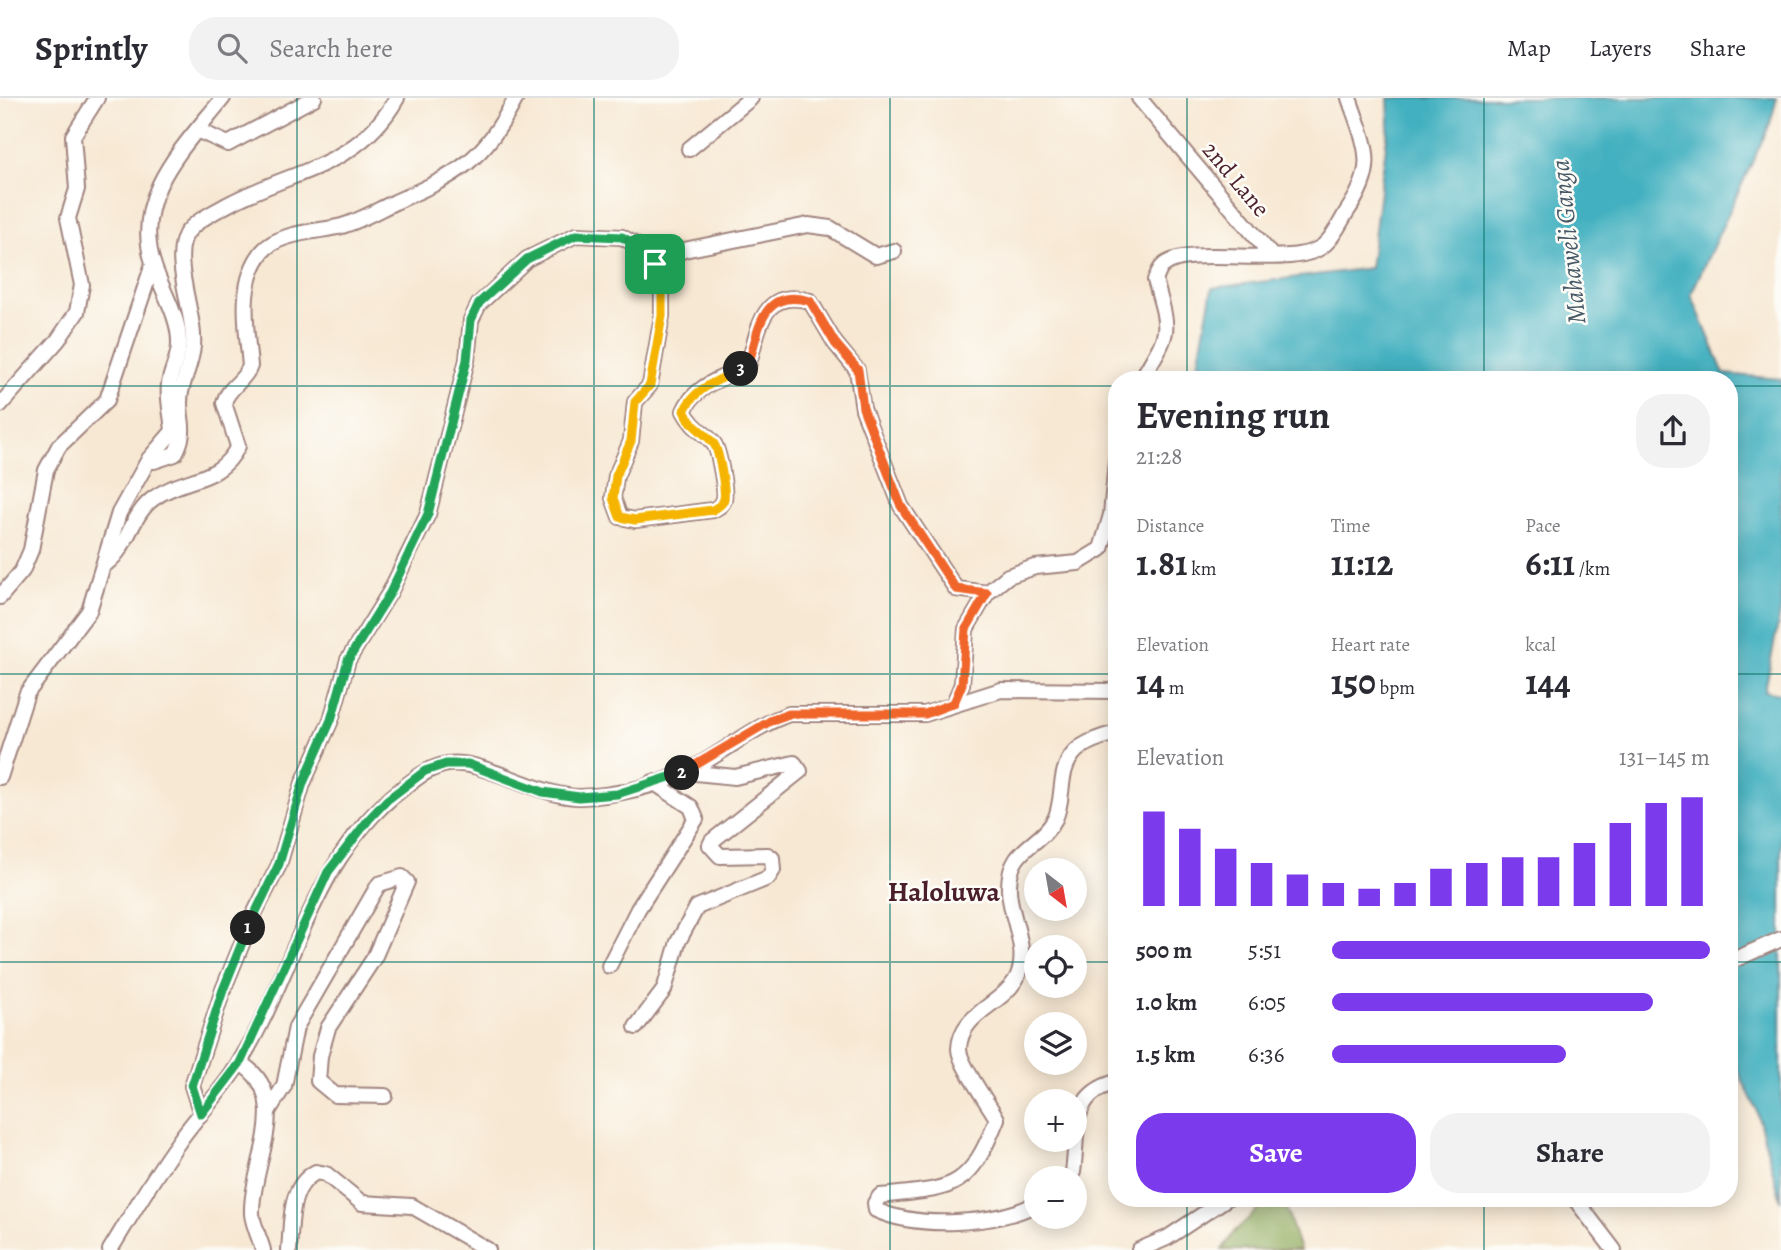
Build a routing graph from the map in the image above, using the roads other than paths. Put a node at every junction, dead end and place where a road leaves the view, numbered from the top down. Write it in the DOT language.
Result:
graph roads {
  1 [pos="97,98"];
  2 [pos="223,98"];
  3 [pos="314,98"];
  4 [pos="397,98"];
  5 [pos="516,98"];
  6 [pos="751,98"];
  7 [pos="1139,98"];
  8 [pos="1349,98"];
  9 [pos="197,130"];
  10 [pos="689,149"];
  11 [pos="894,251"];
  12 [pos="1272,257"];
  13 [pos="153,264"];
  14 [pos="655,264"];
  15 [pos="1146,371"];
  16 [pos="0,405"];
  17 [pos="149,460"];
  18 [pos="1108,524"];
  19 [pos="106,564"];
  20 [pos="987,593"];
  21 [pos="0,597"];
  22 [pos="1108,691"];
  23 [pos="954,703"];
  24 [pos="1108,736"];
  25 [pos="686,772"];
  26 [pos="0,777"];
  27 [pos="653,782"];
  28 [pos="1781,939"];
  29 [pos="1738,958"];
  30 [pos="608,967"];
  31 [pos="636,1027"];
  32 [pos="240,1063"];
  33 [pos="1108,1086"];
  34 [pos="386,1096"];
  35 [pos="269,1110"];
  36 [pos="201,1114"];
  37 [pos="1074,1166"];
  38 [pos="1214,1207"];
  39 [pos="1581,1207"];
  40 [pos="1024,1209"];
  41 [pos="110,1250"];
  42 [pos="263,1250"];
  43 [pos="289,1250"];
  44 [pos="488,1250"];
  45 [pos="1139,1250"];
  46 [pos="1614,1250"];
  1 -- 16 [label="street"];
  2 -- 9 [label="street"];
  3 -- 9 [label="street"];
  4 -- 17 [label="street"];
  5 -- 19 [label="street"];
  6 -- 10 [label="street"];
  7 -- 12 [label="street, 2nd Lane"];
  8 -- 12 [label="street"];
  9 -- 13 [label="street"];
  11 -- 14 [label="street"];
  12 -- 15 [label="street"];
  13 -- 17 [label="street"];
  13 -- 21 [label="street"];
  14 -- 20 [label="street"];
  14 -- 36 [label="street"];
  17 -- 19 [label="street"];
  18 -- 20 [label="street"];
  19 -- 26 [label="street"];
  20 -- 23 [label="street"];
  22 -- 23 [label="street"];
  23 -- 25 [label="street"];
  24 -- 40 [label="street"];
  25 -- 27 [label="street"];
  25 -- 31 [label="street"];
  27 -- 30 [label="street"];
  27 -- 32 [label="street"];
  28 -- 29 [label="street"];
  32 -- 35 [label="street"];
  32 -- 36 [label="street"];
  33 -- 37 [label="street"];
  34 -- 35 [label="street"];
  35 -- 42 [label="street"];
  36 -- 41 [label="street"];
  38 -- 45 [label="street"];
  39 -- 46 [label="street"];
  43 -- 44 [label="street"];
}
